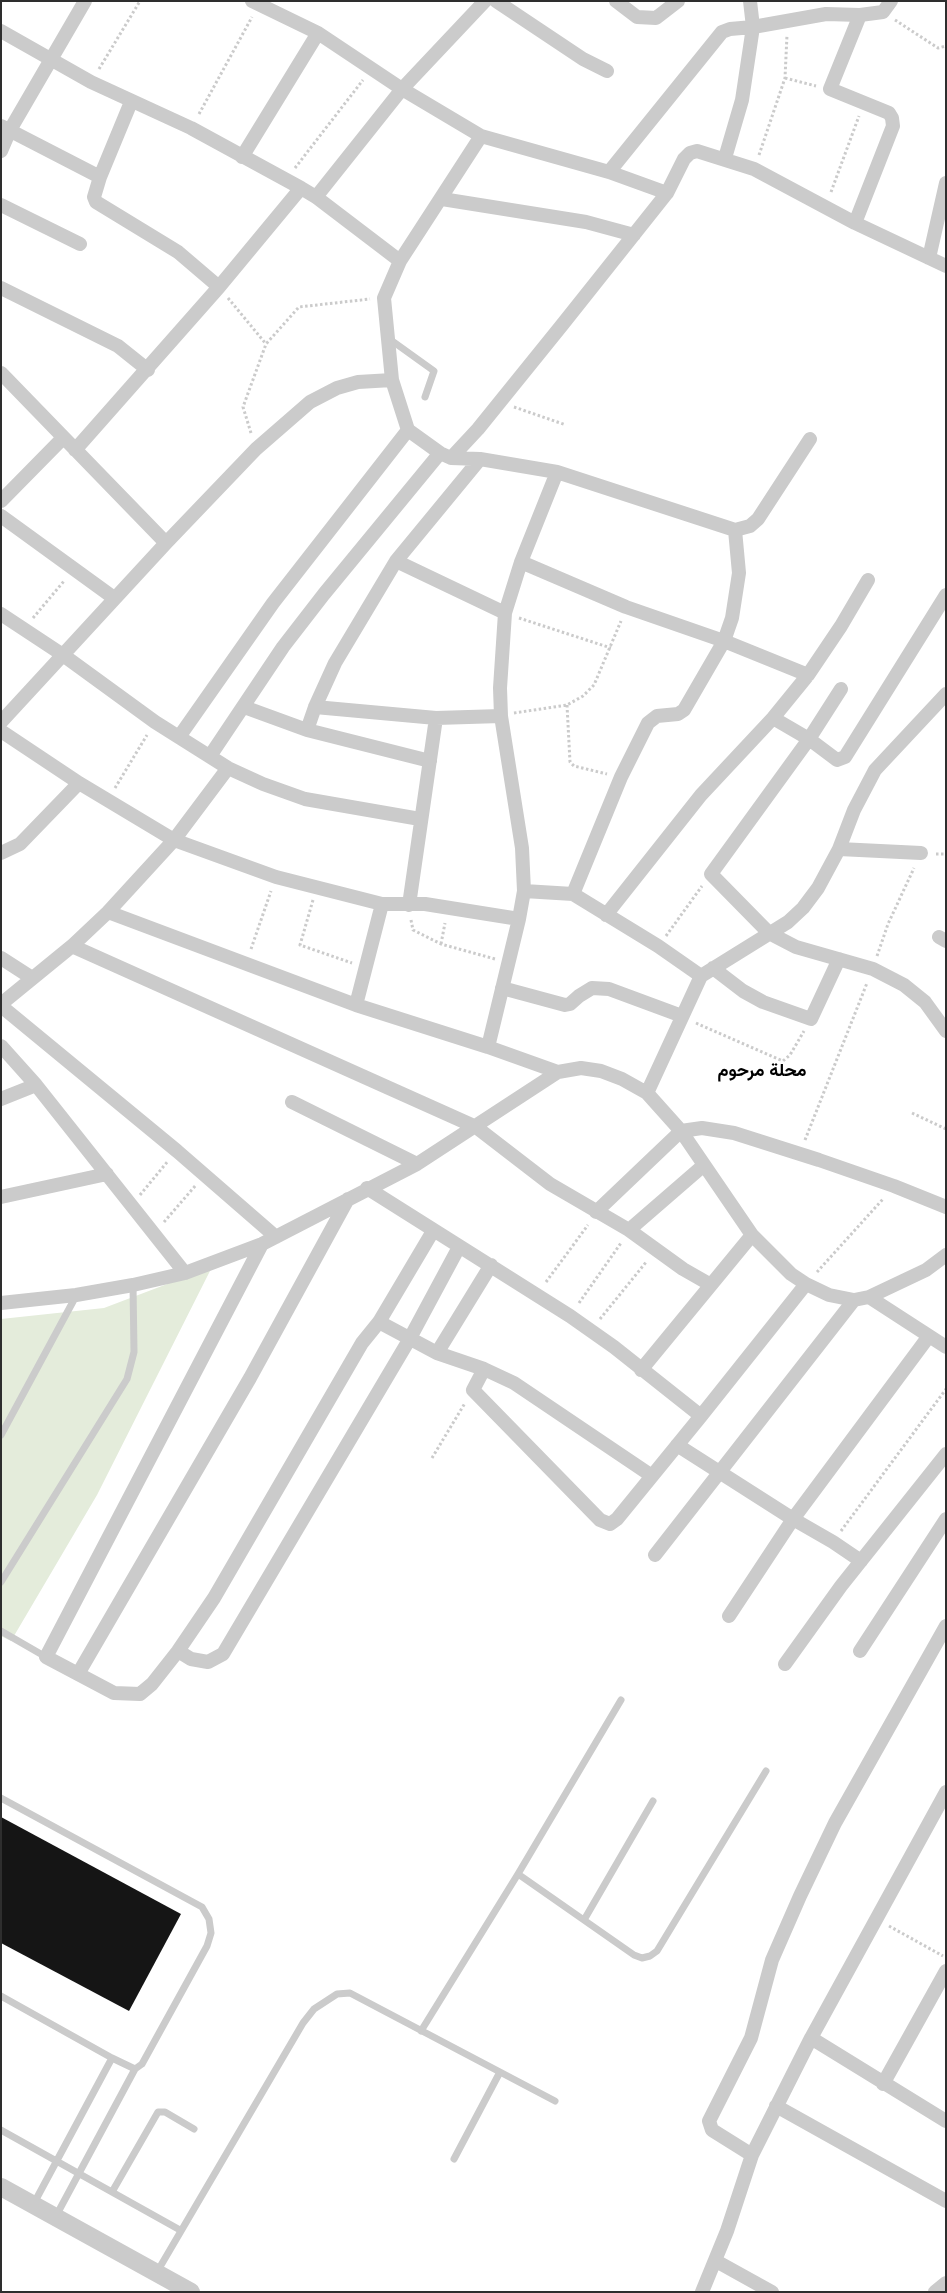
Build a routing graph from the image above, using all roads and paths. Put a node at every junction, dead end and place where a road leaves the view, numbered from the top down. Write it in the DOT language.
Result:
graph roads {
  1 [pos="86,1"];
  2 [pos="140,1"];
  3 [pos="486,1"];
  4 [pos="496,1"];
  5 [pos="616,1"];
  6 [pos="678,1"];
  7 [pos="750,1"];
  8 [pos="255,3"];
  9 [pos="887,6"];
  10 [pos="860,15"];
  11 [pos="787,21"];
  12 [pos="753,27"];
  13 [pos="1,31"];
  14 [pos="318,33"];
  15 [pos="946,46"];
  16 [pos="51,60"];
  17 [pos="372,67"];
  18 [pos="608,71"];
  19 [pos="785,78"];
  20 [pos="91,82"];
  21 [pos="402,89"];
  22 [pos="830,89"];
  23 [pos="132,102"];
  24 [pos="864,104"];
  25 [pos="6,128"];
  26 [pos="191,128"];
  27 [pos="481,136"];
  28 [pos="1,151"];
  29 [pos="242,157"];
  30 [pos="725,158"];
  31 [pos="754,169"];
  32 [pos="609,172"];
  33 [pos="100,178"];
  34 [pos="286,180"];
  35 [pos="946,183"];
  36 [pos="300,188"];
  37 [pos="666,193"];
  38 [pos="316,197"];
  39 [pos="442,199"];
  40 [pos="1,204"];
  41 [pos="826,206"];
  42 [pos="856,223"];
  43 [pos="634,235"];
  44 [pos="80,244"];
  45 [pos="929,258"];
  46 [pos="400,261"];
  47 [pos="946,266"];
  48 [pos="219,287"];
  49 [pos="2,289"];
  50 [pos="384,298"];
  51 [pos="388,338"];
  52 [pos="266,344"];
  53 [pos="148,370"];
  54 [pos="1,373"];
  55 [pos="392,380"];
  56 [pos="425,397"];
  57 [pos="500,402"];
  58 [pos="566,426"];
  59 [pos="408,430"];
  60 [pos="63,438"];
  61 [pos="810,439"];
  62 [pos="256,449"];
  63 [pos="75,450"];
  64 [pos="445,456"];
  65 [pos="480,459"];
  66 [pos="557,472"];
  67 [pos="1,501"];
  68 [pos="1,516"];
  69 [pos="735,530"];
  70 [pos="166,543"];
  71 [pos="396,561"];
  72 [pos="521,562"];
  73 [pos="74,569"];
  74 [pos="868,580"];
  75 [pos="946,595"];
  76 [pos="114,598"];
  77 [pos="626,607"];
  78 [pos="505,613"];
  79 [pos="1,614"];
  80 [pos="25,628"];
  81 [pos="724,641"];
  82 [pos="611,648"];
  83 [pos="64,654"];
  84 [pos="808,674"];
  85 [pos="841,690"];
  86 [pos="946,694"];
  87 [pos="567,705"];
  88 [pos="244,707"];
  89 [pos="315,707"];
  90 [pos="500,716"];
  91 [pos="436,718"];
  92 [pos="773,718"];
  93 [pos="1,722"];
  94 [pos="155,722"];
  95 [pos="307,730"];
  96 [pos="1,731"];
  97 [pos="178,737"];
  98 [pos="809,739"];
  99 [pos="210,756"];
  100 [pos="430,761"];
  101 [pos="228,768"];
  102 [pos="621,777"];
  103 [pos="79,782"];
  104 [pos="108,800"];
  105 [pos="420,819"];
  106 [pos="174,840"];
  107 [pos="839,849"];
  108 [pos="1,853"];
  109 [pos="921,853"];
  110 [pos="711,874"];
  111 [pos="276,876"];
  112 [pos="317,888"];
  113 [pos="524,891"];
  114 [pos="573,894"];
  115 [pos="382,904"];
  116 [pos="409,905"];
  117 [pos="447,907"];
  118 [pos="108,912"];
  119 [pos="606,915"];
  120 [pos="519,919"];
  121 [pos="769,933"];
  122 [pos="441,944"];
  123 [pos="72,946"];
  124 [pos="658,946"];
  125 [pos="1,958"];
  126 [pos="840,959"];
  127 [pos="246,963"];
  128 [pos="508,963"];
  129 [pos="365,968"];
  130 [pos="873,969"];
  131 [pos="707,972"];
  132 [pos="32,978"];
  133 [pos="502,988"];
  134 [pos="356,1004"];
  135 [pos="1,1005"];
  136 [pos="682,1016"];
  137 [pos="812,1019"];
  138 [pos="946,1031"];
  139 [pos="1,1046"];
  140 [pos="488,1047"];
  141 [pos="558,1072"];
  142 [pos="36,1085"];
  143 [pos="647,1093"];
  144 [pos="1,1099"];
  145 [pos="292,1102"];
  146 [pos="912,1113"];
  147 [pos="476,1127"];
  148 [pos="946,1129"];
  149 [pos="681,1131"];
  150 [pos="177,1151"];
  151 [pos="799,1154"];
  152 [pos="417,1164"];
  153 [pos="704,1164"];
  154 [pos="106,1174"];
  155 [pos="204,1176"];
  156 [pos="894,1186"];
  157 [pos="367,1188"];
  158 [pos="1,1197"];
  159 [pos="348,1200"];
  160 [pos="132,1206"];
  161 [pos="946,1207"];
  162 [pos="596,1212"];
  163 [pos="629,1230"];
  164 [pos="433,1232"];
  165 [pos="154,1234"];
  166 [pos="752,1235"];
  167 [pos="276,1237"];
  168 [pos="262,1244"];
  169 [pos="459,1248"];
  170 [pos="656,1249"];
  171 [pos="946,1255"];
  172 [pos="491,1265"];
  173 [pos="185,1273"];
  174 [pos="133,1284"];
  175 [pos="806,1284"];
  176 [pos="711,1285"];
  177 [pos="76,1295"];
  178 [pos="536,1295"];
  179 [pos="870,1297"];
  180 [pos="854,1300"];
  181 [pos="1,1303"];
  182 [pos="570,1316"];
  183 [pos="380,1322"];
  184 [pos="590,1331"];
  185 [pos="929,1336"];
  186 [pos="409,1340"];
  187 [pos="946,1347"];
  188 [pos="438,1353"];
  189 [pos="484,1369"];
  190 [pos="642,1370"];
  191 [pos="946,1389"];
  192 [pos="473,1390"];
  193 [pos="701,1416"];
  194 [pos="1,1435"];
  195 [pos="677,1445"];
  196 [pos="946,1454"];
  197 [pos="432,1458"];
  198 [pos="720,1471"];
  199 [pos="652,1476"];
  200 [pos="793,1519"];
  201 [pos="946,1519"];
  202 [pos="833,1542"];
  203 [pos="655,1555"];
  204 [pos="861,1561"];
  205 [pos="1,1582"];
  206 [pos="729,1616"];
  207 [pos="946,1626"];
  208 [pos="1,1631"];
  209 [pos="178,1651"];
  210 [pos="860,1651"];
  211 [pos="46,1656"];
  212 [pos="785,1664"];
  213 [pos="78,1674"];
  214 [pos="621,1700"];
  215 [pos="766,1771"];
  216 [pos="946,1792"];
  217 [pos="1,1798"];
  218 [pos="653,1801"];
  219 [pos="518,1874"];
  220 [pos="877,1918"];
  221 [pos="584,1920"];
  222 [pos="946,1957"];
  223 [pos="946,1971"];
  224 [pos="1,1996"];
  225 [pos="421,2031"];
  226 [pos="811,2038"];
  227 [pos="112,2058"];
  228 [pos="136,2068"];
  229 [pos="500,2072"];
  230 [pos="884,2084"];
  231 [pos="555,2101"];
  232 [pos="776,2106"];
  233 [pos="946,2121"];
  234 [pos="194,2129"];
  235 [pos="1,2130"];
  236 [pos="752,2155"];
  237 [pos="454,2159"];
  238 [pos="56,2160"];
  239 [pos="79,2173"];
  240 [pos="1,2187"];
  241 [pos="112,2192"];
  242 [pos="946,2201"];
  243 [pos="33,2205"];
  244 [pos="55,2217"];
  245 [pos="180,2230"];
  246 [pos="716,2261"];
  247 [pos="156,2273"];
  248 [pos="946,2284"];
  249 [pos="192,2292"];
  250 [pos="702,2292"];
  251 [pos="772,2292"];
  252 [pos="935,2292"];
  1 -- 16 [label="street"];
  2 -- 20 [label="path"];
  3 -- 21 [label="street"];
  4 -- 18 [label="street"];
  5 -- 6 [label="street"];
  7 -- 12 [label="street"];
  8 -- 14 [label="street"];
  8 -- 26 [label="path"];
  9 -- 10 [label="street"];
  9 -- 15 [label="path"];
  10 -- 11 [label="street"];
  10 -- 22 [label="street"];
  11 -- 12 [label="street"];
  11 -- 19 [label="path"];
  12 -- 30 [label="street"];
  12 -- 32 [label="street"];
  13 -- 16 [label="street"];
  14 -- 17 [label="street"];
  14 -- 29 [label="street"];
  16 -- 20 [label="street"];
  16 -- 25 [label="street"];
  17 -- 21 [label="street"];
  17 -- 34 [label="path"];
  19 -- 22 [label="path"];
  19 -- 31 [label="path"];
  20 -- 23 [label="street"];
  21 -- 27 [label="street"];
  21 -- 38 [label="street"];
  22 -- 24 [label="street"];
  23 -- 26 [label="street"];
  23 -- 33 [label="street"];
  24 -- 41 [label="path"];
  24 -- 42 [label="street"];
  25 -- 28 [label="street"];
  25 -- 33 [label="street"];
  26 -- 29 [label="street"];
  27 -- 32 [label="street"];
  27 -- 39 [label="street"];
  29 -- 34 [label="street"];
  30 -- 31 [label="street"];
  30 -- 37 [label="street"];
  31 -- 41 [label="street"];
  32 -- 37 [label="street"];
  33 -- 48 [label="street"];
  34 -- 36 [label="street"];
  35 -- 45 [label="street"];
  36 -- 38 [label="street"];
  36 -- 48 [label="street"];
  37 -- 43 [label="street"];
  38 -- 46 [label="street"];
  39 -- 43 [label="street"];
  39 -- 46 [label="street"];
  40 -- 44 [label="street"];
  41 -- 42 [label="street"];
  42 -- 45 [label="street"];
  43 -- 57 [label="street"];
  45 -- 47 [label="street"];
  46 -- 50 [label="street"];
  48 -- 52 [label="path"];
  48 -- 53 [label="street"];
  49 -- 53 [label="street"];
  50 -- 51 [label="street"];
  50 -- 52 [label="path"];
  51 -- 55 [label="street"];
  51 -- 56 [label="lane"];
  52 -- 62 [label="path"];
  53 -- 63 [label="street"];
  54 -- 60 [label="street"];
  55 -- 59 [label="street"];
  55 -- 62 [label="street"];
  57 -- 58 [label="path"];
  57 -- 64 [label="street"];
  59 -- 64 [label="street"];
  59 -- 97 [label="street"];
  60 -- 63 [label="street"];
  60 -- 67 [label="street"];
  61 -- 69 [label="street"];
  62 -- 70 [label="street"];
  63 -- 70 [label="street"];
  64 -- 65 [label="street"];
  64 -- 88 [label="street"];
  65 -- 66 [label="street"];
  65 -- 71 [label="street"];
  66 -- 69 [label="street"];
  66 -- 72 [label="street"];
  68 -- 73 [label="street"];
  69 -- 81 [label="street"];
  70 -- 76 [label="street"];
  71 -- 78 [label="street"];
  71 -- 89 [label="street"];
  72 -- 77 [label="street"];
  72 -- 78 [label="street"];
  73 -- 76 [label="street"];
  73 -- 80 [label="path"];
  74 -- 84 [label="street"];
  75 -- 98 [label="street"];
  76 -- 83 [label="street"];
  77 -- 81 [label="street"];
  77 -- 82 [label="path"];
  78 -- 82 [label="path"];
  78 -- 90 [label="street"];
  79 -- 80 [label="street"];
  80 -- 83 [label="street"];
  81 -- 84 [label="street"];
  81 -- 102 [label="street"];
  82 -- 87 [label="path"];
  83 -- 93 [label="street"];
  83 -- 94 [label="street"];
  84 -- 92 [label="street"];
  85 -- 98 [label="street"];
  86 -- 107 [label="street"];
  87 -- 90 [label="path"];
  87 -- 102 [label="path"];
  88 -- 95 [label="street"];
  88 -- 99 [label="street"];
  89 -- 91 [label="street"];
  89 -- 95 [label="street"];
  90 -- 91 [label="street"];
  90 -- 113 [label="street"];
  91 -- 100 [label="street"];
  92 -- 98 [label="street"];
  92 -- 119 [label="street"];
  94 -- 97 [label="street"];
  94 -- 104 [label="path"];
  95 -- 100 [label="street"];
  96 -- 103 [label="street"];
  97 -- 99 [label="street"];
  98 -- 110 [label="street"];
  99 -- 101 [label="street"];
  100 -- 105 [label="street"];
  101 -- 105 [label="street"];
  101 -- 106 [label="street"];
  102 -- 114 [label="street"];
  103 -- 104 [label="street"];
  103 -- 108 [label="street"];
  104 -- 106 [label="street"];
  105 -- 116 [label="street"];
  106 -- 111 [label="street"];
  106 -- 118 [label="street"];
  107 -- 109 [label="street"];
  107 -- 121 [label="street"];
  109 -- 130 [label="path"];
  110 -- 121 [label="street"];
  110 -- 124 [label="path"];
  111 -- 112 [label="street"];
  111 -- 127 [label="path"];
  112 -- 115 [label="street"];
  112 -- 129 [label="path"];
  113 -- 114 [label="street"];
  113 -- 120 [label="street"];
  114 -- 119 [label="street"];
  115 -- 116 [label="street"];
  115 -- 129 [label="street"];
  116 -- 117 [label="street"];
  116 -- 122 [label="path"];
  117 -- 120 [label="street"];
  117 -- 122 [label="path"];
  118 -- 123 [label="street"];
  118 -- 127 [label="street"];
  119 -- 124 [label="street"];
  120 -- 128 [label="street"];
  121 -- 126 [label="street"];
  121 -- 131 [label="street"];
  122 -- 128 [label="path"];
  123 -- 132 [label="street"];
  123 -- 147 [label="street"];
  124 -- 131 [label="street"];
  125 -- 132 [label="street"];
  126 -- 130 [label="street"];
  126 -- 137 [label="street"];
  127 -- 134 [label="street"];
  128 -- 133 [label="street"];
  129 -- 134 [label="street"];
  130 -- 138 [label="street"];
  130 -- 151 [label="path"];
  131 -- 136 [label="street"];
  131 -- 137 [label="street"];
  132 -- 135 [label="street"];
  133 -- 136 [label="street"];
  133 -- 140 [label="street"];
  134 -- 140 [label="street"];
  135 -- 150 [label="street"];
  136 -- 137 [label="path"];
  136 -- 143 [label="street"];
  139 -- 142 [label="street"];
  140 -- 141 [label="street"];
  141 -- 143 [label="street"];
  141 -- 147 [label="street"];
  142 -- 144 [label="street"];
  142 -- 154 [label="street"];
  143 -- 149 [label="street"];
  145 -- 152 [label="street"];
  146 -- 148 [label="path"];
  147 -- 152 [label="street"];
  147 -- 162 [label="street"];
  149 -- 151 [label="street"];
  149 -- 153 [label="street"];
  149 -- 162 [label="street"];
  150 -- 155 [label="street"];
  150 -- 160 [label="path"];
  151 -- 156 [label="street"];
  152 -- 157 [label="street"];
  153 -- 163 [label="street"];
  153 -- 166 [label="street"];
  154 -- 158 [label="street"];
  154 -- 160 [label="street"];
  155 -- 165 [label="path"];
  155 -- 167 [label="street"];
  156 -- 161 [label="street"];
  156 -- 175 [label="path"];
  157 -- 159 [label="street"];
  157 -- 164 [label="street"];
  159 -- 167 [label="street"];
  159 -- 213 [label="street"];
  160 -- 165 [label="street"];
  162 -- 163 [label="street"];
  162 -- 178 [label="path"];
  163 -- 170 [label="street"];
  163 -- 182 [label="path"];
  164 -- 169 [label="street"];
  164 -- 183 [label="street"];
  165 -- 173 [label="street"];
  166 -- 175 [label="street"];
  166 -- 176 [label="street"];
  167 -- 168 [label="street"];
  168 -- 173 [label="street"];
  168 -- 211 [label="street"];
  169 -- 172 [label="street"];
  169 -- 186 [label="street"];
  170 -- 176 [label="street"];
  170 -- 184 [label="path"];
  171 -- 179 [label="street"];
  172 -- 178 [label="street"];
  172 -- 188 [label="street"];
  173 -- 174 [label="street"];
  174 -- 177 [label="street"];
  174 -- 205 [label="lane"];
  175 -- 180 [label="street"];
  175 -- 193 [label="street"];
  176 -- 190 [label="street"];
  177 -- 181 [label="street"];
  177 -- 194 [label="lane"];
  178 -- 182 [label="street"];
  179 -- 180 [label="street"];
  179 -- 185 [label="street"];
  180 -- 198 [label="street"];
  182 -- 184 [label="street"];
  183 -- 186 [label="street"];
  183 -- 209 [label="street"];
  184 -- 190 [label="street"];
  185 -- 187 [label="street"];
  185 -- 200 [label="street"];
  186 -- 188 [label="street"];
  186 -- 209 [label="street"];
  188 -- 189 [label="street"];
  189 -- 192 [label="street"];
  189 -- 199 [label="street"];
  190 -- 193 [label="street"];
  191 -- 202 [label="path"];
  192 -- 197 [label="path"];
  192 -- 199 [label="street"];
  193 -- 195 [label="street"];
  195 -- 198 [label="street"];
  195 -- 199 [label="street"];
  196 -- 204 [label="street"];
  198 -- 200 [label="street"];
  198 -- 203 [label="street"];
  200 -- 202 [label="street"];
  200 -- 206 [label="street"];
  201 -- 210 [label="street"];
  202 -- 204 [label="street"];
  204 -- 212 [label="street"];
  207 -- 236 [label="street"];
  208 -- 211 [label="lane"];
  209 -- 213 [label="street"];
  211 -- 213 [label="street"];
  214 -- 219 [label="lane"];
  215 -- 221 [label="lane"];
  216 -- 220 [label="street"];
  217 -- 228 [label="lane"];
  218 -- 221 [label="lane"];
  219 -- 221 [label="lane"];
  219 -- 225 [label="lane"];
  220 -- 222 [label="path"];
  220 -- 226 [label="street"];
  223 -- 230 [label="street"];
  224 -- 227 [label="lane"];
  225 -- 229 [label="lane"];
  225 -- 245 [label="lane"];
  226 -- 230 [label="street"];
  226 -- 232 [label="street"];
  227 -- 228 [label="lane"];
  227 -- 238 [label="lane"];
  228 -- 239 [label="lane"];
  229 -- 231 [label="lane"];
  229 -- 237 [label="lane"];
  230 -- 233 [label="street"];
  232 -- 236 [label="street"];
  232 -- 242 [label="street"];
  234 -- 241 [label="lane"];
  235 -- 238 [label="lane"];
  236 -- 246 [label="street"];
  238 -- 239 [label="lane"];
  238 -- 243 [label="lane"];
  239 -- 241 [label="lane"];
  239 -- 244 [label="lane"];
  240 -- 243 [label="street"];
  241 -- 245 [label="lane"];
  243 -- 244 [label="street"];
  244 -- 247 [label="street"];
  245 -- 247 [label="lane"];
  246 -- 250 [label="street"];
  246 -- 251 [label="street"];
  247 -- 249 [label="street"];
  248 -- 252 [label="street"];
}
